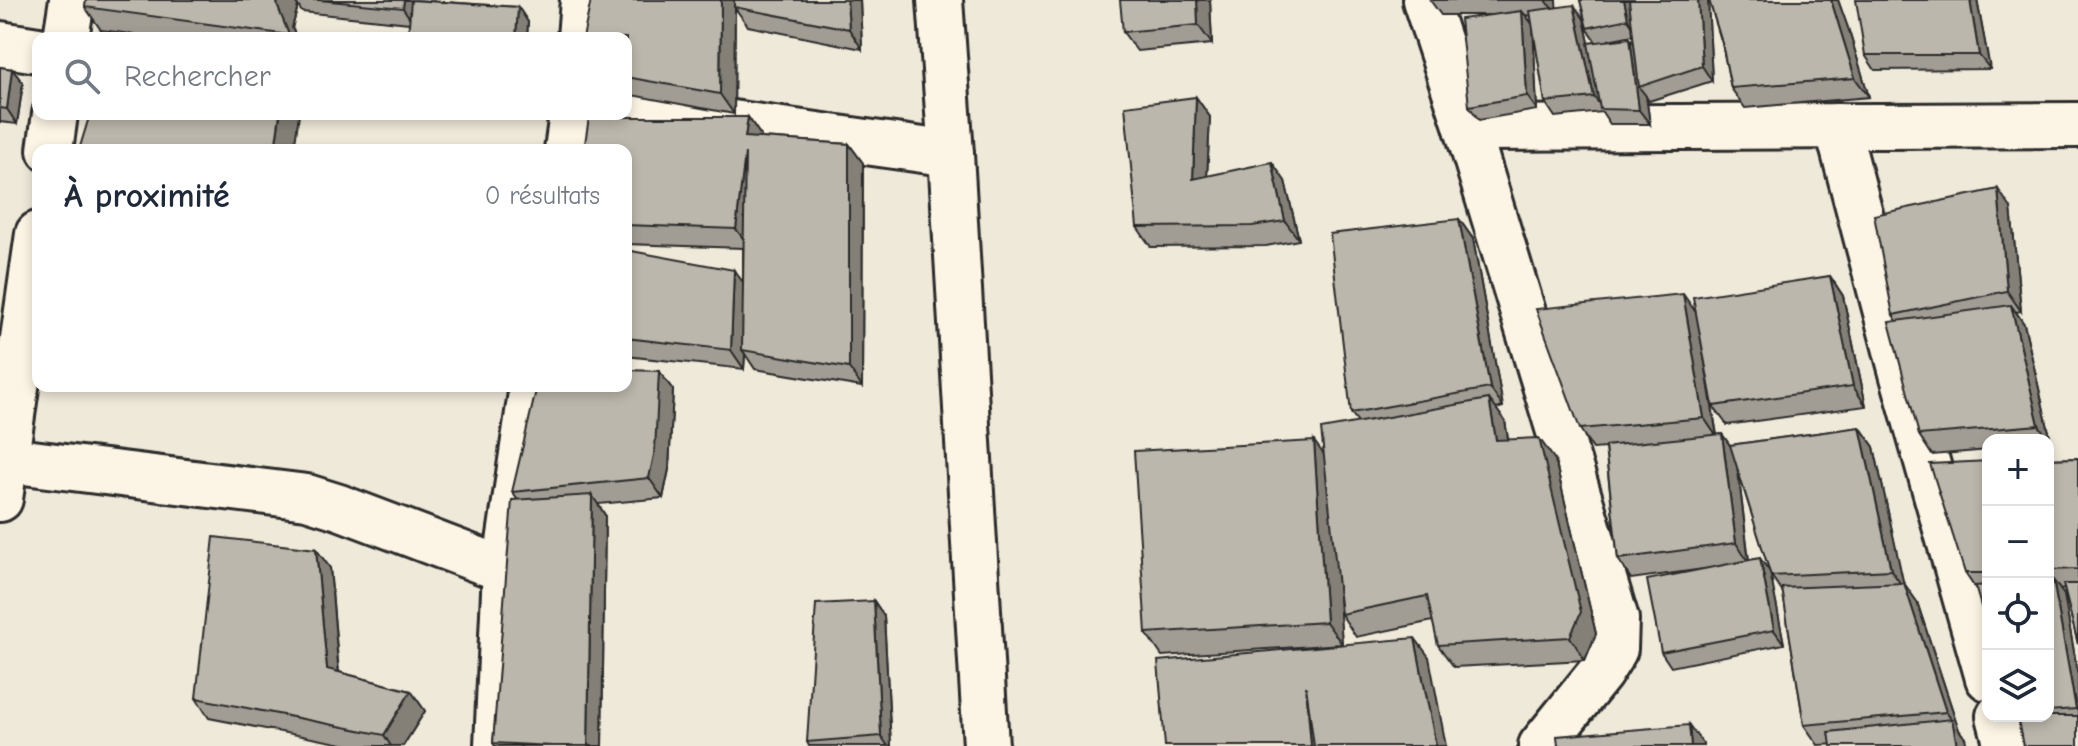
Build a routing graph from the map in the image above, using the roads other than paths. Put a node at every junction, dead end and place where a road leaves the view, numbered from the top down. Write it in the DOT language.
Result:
graph roads {
  1 [pos="72,0"];
  2 [pos="583,0"];
  3 [pos="940,0"];
  4 [pos="1425,0"];
  5 [pos="67,32"];
  6 [pos="580,32"];
  7 [pos="0,44"];
  8 [pos="32,49"];
  9 [pos="632,109"];
  10 [pos="54,120"];
  11 [pos="571,120"];
  12 [pos="2078,125"];
  13 [pos="1837,126"];
  14 [pos="1467,128"];
  15 [pos="51,144"];
  16 [pos="568,144"];
  17 [pos="951,154"];
  18 [pos="32,274"];
  19 [pos="531,392"];
  20 [pos="2,472"];
  21 [pos="505,570"];
  22 [pos="1982,657"];
  23 [pos="2001,722"];
  24 [pos="497,746"];
  25 [pos="986,746"];
  26 [pos="1541,746"];
  27 [pos="2007,746"];
  1 -- 5 [label="street"];
  2 -- 6 [label="street"];
  3 -- 17 [label="street"];
  4 -- 14 [label="street"];
  7 -- 8 [label="street"];
  9 -- 17 [label="street"];
  10 -- 15 [label="street"];
  11 -- 16 [label="street"];
  12 -- 13 [label="street"];
  13 -- 14 [label="street"];
  13 -- 22 [label="street"];
  14 -- 26 [label="street"];
  17 -- 25 [label="street"];
  18 -- 20 [label="street"];
  19 -- 21 [label="street"];
  20 -- 21 [label="street"];
  21 -- 24 [label="street"];
  23 -- 27 [label="street"];
}
